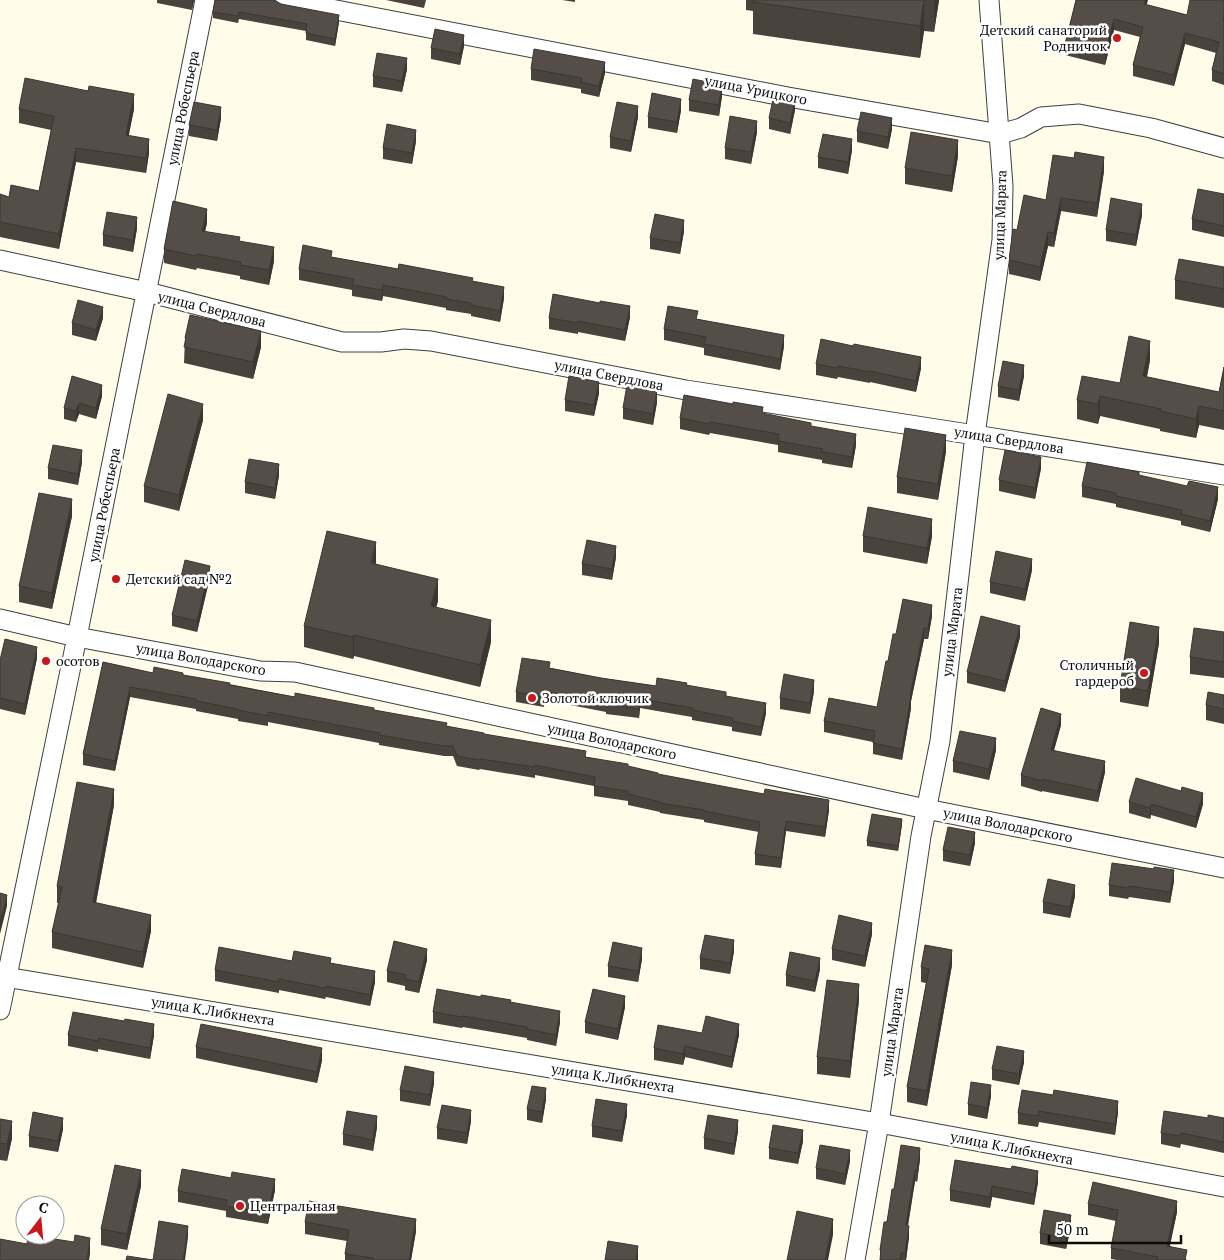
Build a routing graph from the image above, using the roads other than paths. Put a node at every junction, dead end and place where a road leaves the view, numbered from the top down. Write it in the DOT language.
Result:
graph roads {
  1 [pos="205,0"];
  2 [pos="284,0"];
  3 [pos="989,0"];
  4 [pos="1000,134"];
  5 [pos="1224,148"];
  6 [pos="0,260"];
  7 [pos="147,292"];
  8 [pos="975,435"];
  9 [pos="1224,475"];
  10 [pos="0,619"];
  11 [pos="77,637"];
  12 [pos="926,809"];
  13 [pos="1224,868"];
  14 [pos="3,976"];
  15 [pos="0,1010"];
  16 [pos="879,1123"];
  17 [pos="1224,1187"];
  18 [pos="855,1260"];
  1 -- 7 [label="street, улица Робеспьера"];
  2 -- 4 [label="street, улица Урицкого"];
  3 -- 4 [label="street, улица Марата"];
  4 -- 5 [label="street, улица Урицкого"];
  4 -- 8 [label="street, улица Марата"];
  6 -- 7 [label="street, улица Свердлова"];
  7 -- 8 [label="street, улица Свердлова"];
  7 -- 11 [label="street, улица Робеспьера"];
  8 -- 9 [label="street, улица Свердлова"];
  8 -- 12 [label="street, улица Марата"];
  10 -- 11 [label="street, улица Володарского"];
  11 -- 12 [label="street, улица Володарского"];
  11 -- 14 [label="street, улица Робеспьера"];
  12 -- 13 [label="street, улица Володарского"];
  12 -- 16 [label="street, улица Марата"];
  14 -- 15 [label="street, улица Робеспьера"];
  14 -- 16 [label="street, улица К.Либкнехта"];
  16 -- 17 [label="street, улица К.Либкнехта"];
  16 -- 18 [label="street, улица Марата"];
}
